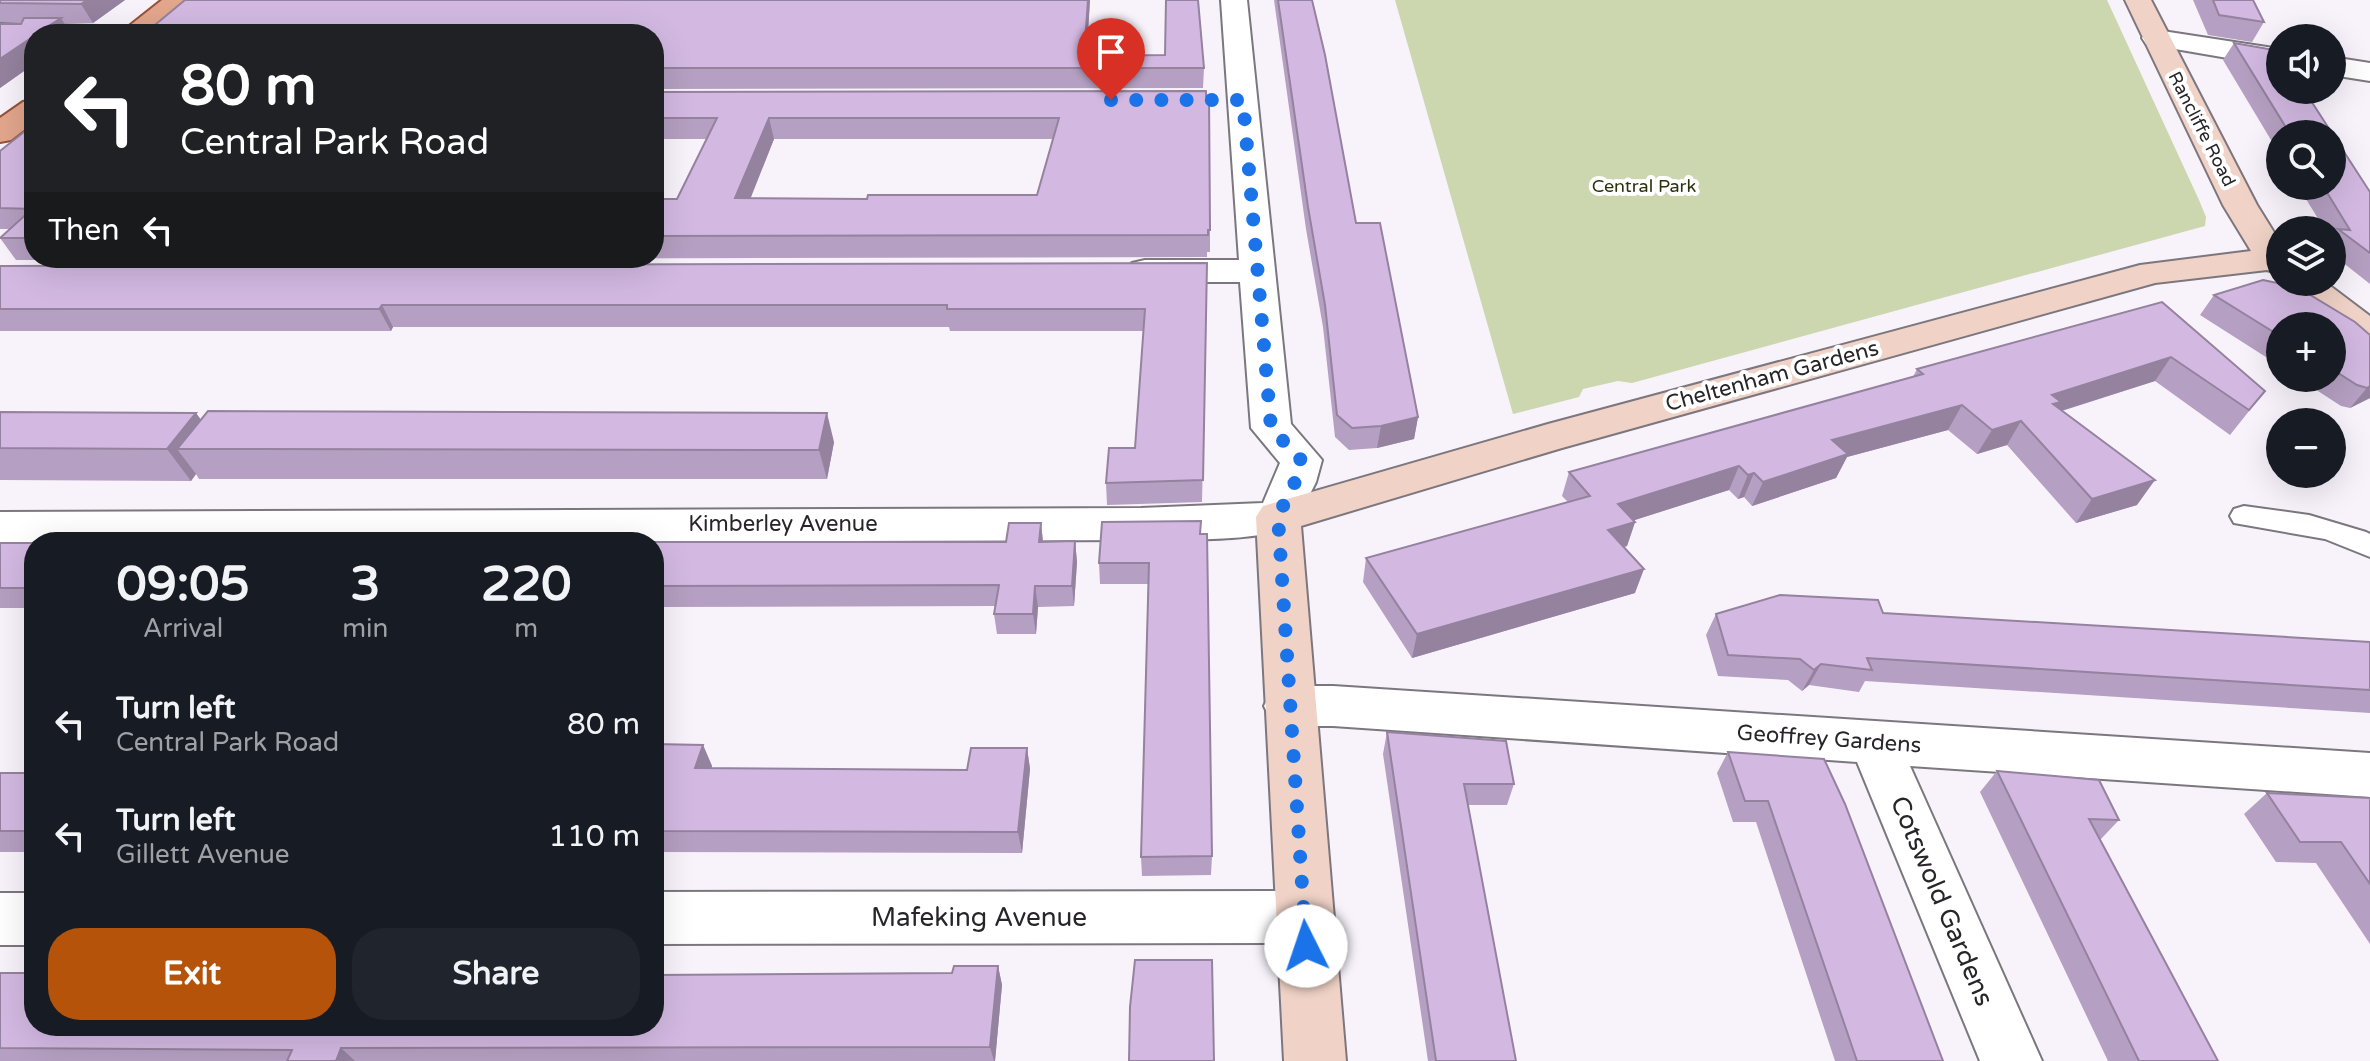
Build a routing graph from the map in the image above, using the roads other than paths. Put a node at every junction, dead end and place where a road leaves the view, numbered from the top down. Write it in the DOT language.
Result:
graph roads {
  1 [pos="179,0"];
  2 [pos="1234,0"];
  3 [pos="2138,0"];
  4 [pos="147,24"];
  5 [pos="0,32"];
  6 [pos="24,32"];
  7 [pos="2156,38"];
  8 [pos="2266,56"];
  9 [pos="2346,68"];
  10 [pos="2370,72"];
  11 [pos="24,115"];
  12 [pos="0,133"];
  13 [pos="2266,244"];
  14 [pos="2266,261"];
  15 [pos="1118,271"];
  16 [pos="1259,271"];
  17 [pos="2320,296"];
  18 [pos="2370,334"];
  19 [pos="2244,516"];
  20 [pos="1278,517"];
  21 [pos="0,528"];
  22 [pos="2370,547"];
  23 [pos="1289,706"];
  24 [pos="1874,741"];
  25 [pos="2370,775"];
  26 [pos="1304,917"];
  27 [pos="664,918"];
  28 [pos="0,919"];
  29 [pos="24,919"];
  30 [pos="1315,1061"];
  31 [pos="2011,1061"];
  1 -- 4 [label="main road"];
  2 -- 16 [label="street"];
  3 -- 7 [label="main road, Rancliffe Road"];
  5 -- 6 [label="street"];
  7 -- 8 [label="street"];
  7 -- 13 [label="main road, Rancliffe Road"];
  9 -- 10 [label="street"];
  11 -- 12 [label="main road"];
  14 -- 20 [label="main road, Cheltenham Gardens"];
  15 -- 16 [label="street"];
  16 -- 20 [label="street"];
  17 -- 18 [label="main road"];
  19 -- 22 [label="lane"];
  20 -- 21 [label="street, Kimberley Avenue"];
  20 -- 23 [label="main road"];
  23 -- 24 [label="street, Geoffrey Gardens"];
  23 -- 26 [label="main road"];
  24 -- 25 [label="street, Geoffrey Gardens"];
  24 -- 31 [label="street, Cotswold Gardens"];
  26 -- 27 [label="street, Mafeking Avenue"];
  26 -- 30 [label="main road"];
  28 -- 29 [label="street"];
}
